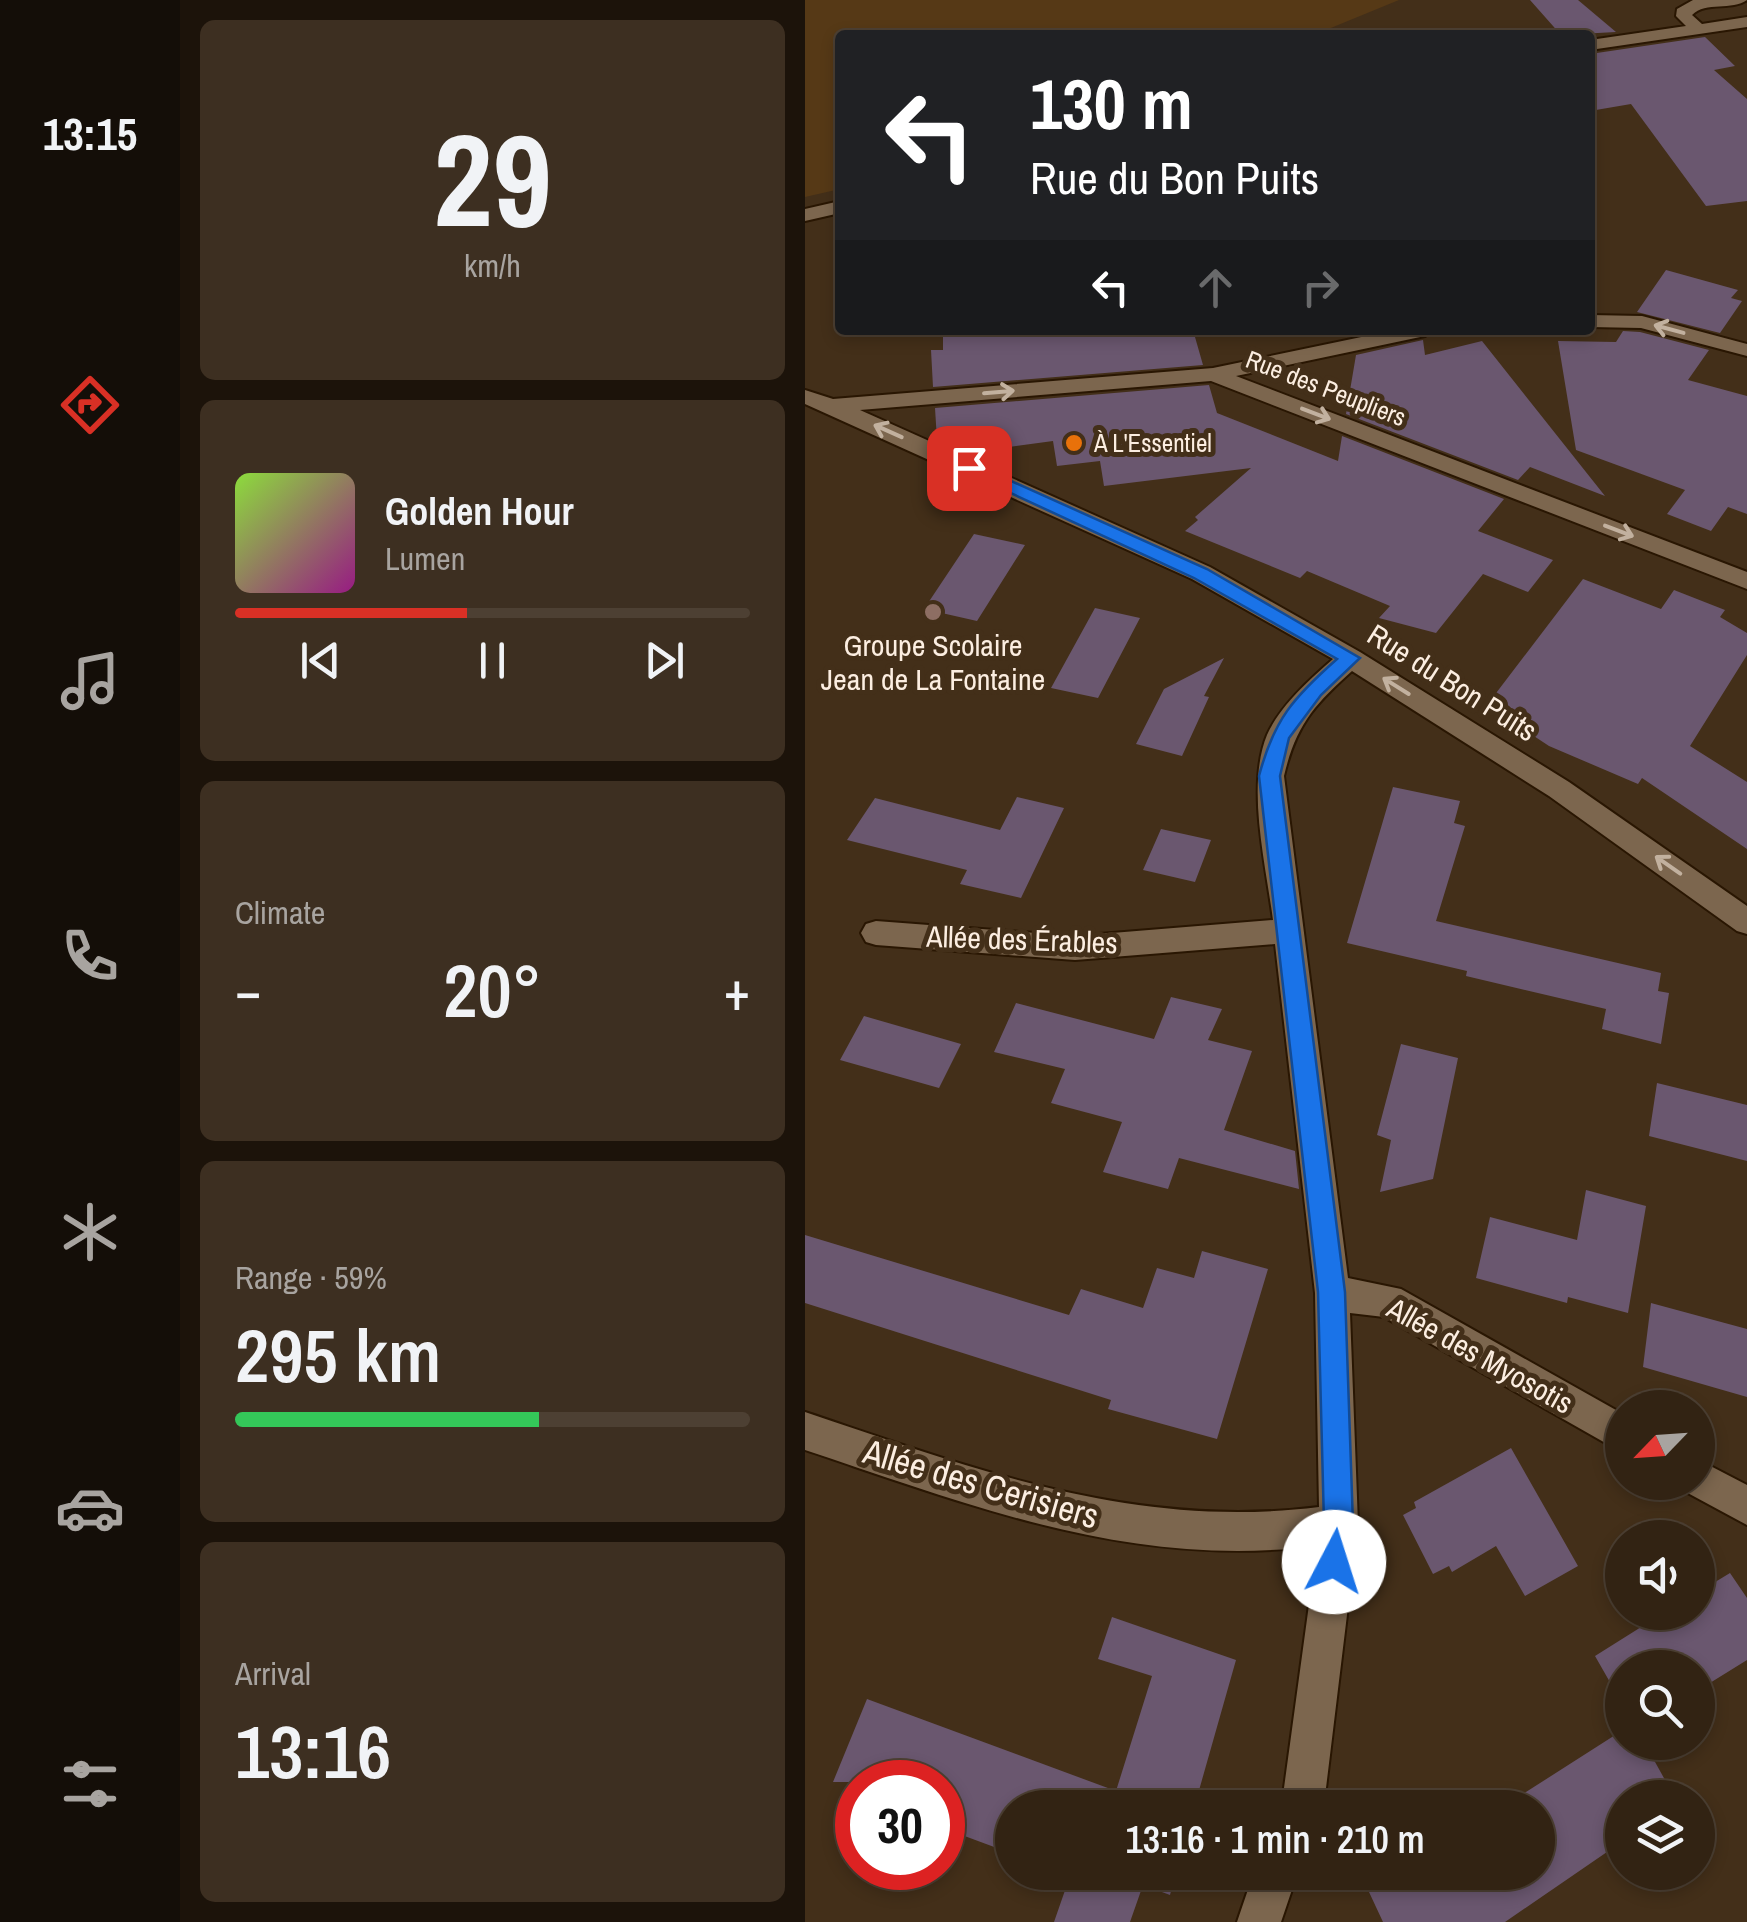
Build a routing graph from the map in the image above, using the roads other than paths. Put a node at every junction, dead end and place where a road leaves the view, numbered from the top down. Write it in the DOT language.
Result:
graph roads {
  1 [pos="1740,0"];
  2 [pos="1747,22"];
  3 [pos="1696,26"];
  4 [pos="1595,44"];
  5 [pos="835,208"];
  6 [pos="805,214"];
  7 [pos="1595,321"];
  8 [pos="1401,335"];
  9 [pos="1747,350"];
  10 [pos="1213,374"];
  11 [pos="805,397"];
  12 [pos="833,406"];
  13 [pos="1747,581"];
  14 [pos="1351,658"];
  15 [pos="1747,922"];
  16 [pos="1288,932"];
  17 [pos="876,934"];
  18 [pos="1331,1292"];
  19 [pos="1605,1425"];
  20 [pos="805,1431"];
  21 [pos="1715,1488"];
  22 [pos="1747,1506"];
  23 [pos="1339,1524"];
  24 [pos="1304,1790"];
  25 [pos="1270,1890"];
  26 [pos="1259,1922"];
  1 -- 3 [label="street"];
  2 -- 3 [label="street"];
  3 -- 4 [label="street"];
  5 -- 6 [label="street"];
  9 -- 7 [label="street, one-way"];
  8 -- 10 [label="street"];
  12 -- 10 [label="street, Rue des Peupliers, one-way"];
  10 -- 13 [label="street, Rue des Peupliers, one-way"];
  11 -- 12 [label="street, Rue des Peupliers"];
  14 -- 12 [label="street, Rue du Bon Puits, one-way"];
  15 -- 14 [label="street, Rue du Bon Puits, one-way"];
  14 -- 16 [label="street"];
  16 -- 17 [label="street, Allée des Érables"];
  16 -- 18 [label="street"];
  18 -- 19 [label="street, Allée des Myosotis"];
  18 -- 23 [label="street"];
  20 -- 23 [label="street, Allée des Cerisiers"];
  21 -- 22 [label="street"];
  23 -- 24 [label="street"];
  25 -- 26 [label="street"];
}
